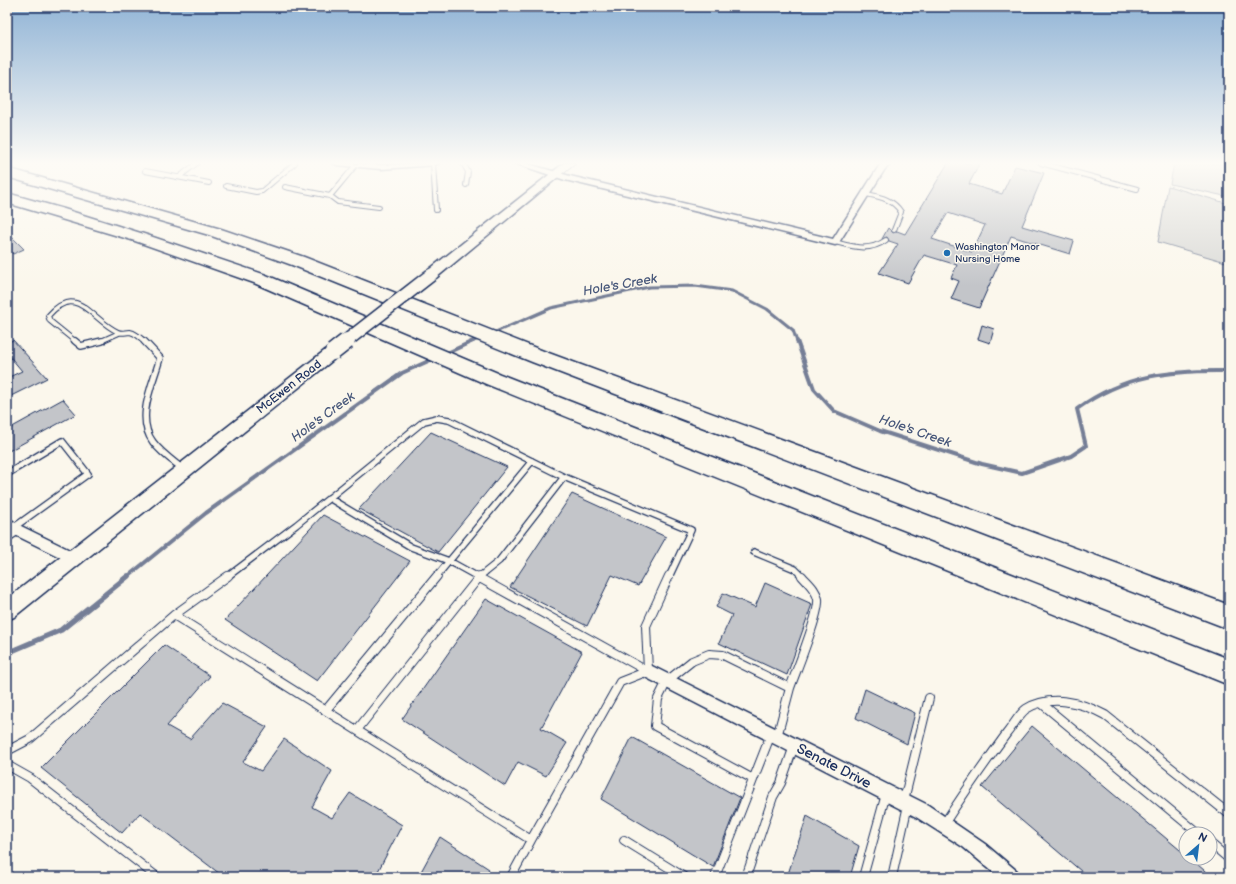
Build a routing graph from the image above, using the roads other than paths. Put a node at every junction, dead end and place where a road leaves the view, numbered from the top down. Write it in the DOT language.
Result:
graph roads {
  1 [pos="30,204"];
  2 [pos="119,204"];
  3 [pos="357,204"];
  4 [pos="436,204"];
  5 [pos="519,204"];
  6 [pos="680,204"];
  7 [pos="859,204"];
  8 [pos="895,204"];
  9 [pos="380,207"];
  10 [pos="436,210"];
  11 [pos="894,230"];
  12 [pos="886,240"];
  13 [pos="835,242"];
  14 [pos="118,333"];
  15 [pos="532,461"];
  16 [pos="185,470"];
  17 [pos="7,474"];
  18 [pos="564,477"];
  19 [pos="329,498"];
  20 [pos="12,530"];
  21 [pos="754,552"];
  22 [pos="74,558"];
  23 [pos="449,562"];
  24 [pos="478,578"];
  25 [pos="7,611"];
  26 [pos="174,615"];
  27 [pos="1229,617"];
  28 [pos="648,671"];
  29 [pos="1229,672"];
  30 [pos="667,681"];
  31 [pos="790,688"];
  32 [pos="929,698"];
  33 [pos="1041,703"];
  34 [pos="326,710"];
  35 [pos="357,730"];
  36 [pos="774,736"];
  37 [pos="794,746"];
  38 [pos="7,751"];
  39 [pos="7,765"];
  40 [pos="753,780"];
  41 [pos="886,793"];
  42 [pos="906,803"];
  43 [pos="1229,814"];
  44 [pos="944,825"];
  45 [pos="1189,826"];
  46 [pos="531,840"];
  47 [pos="624,840"];
  48 [pos="1218,850"];
  49 [pos="1229,859"];
  50 [pos="1008,876"];
  51 [pos="157,877"];
  52 [pos="510,877"];
  53 [pos="684,877"];
  54 [pos="715,877"];
  55 [pos="746,877"];
  56 [pos="863,877"];
  57 [pos="892,877"];
  1 -- 29 [label="highway"];
  2 -- 27 [label="highway"];
  3 -- 9 [label="lane"];
  4 -- 10 [label="lane"];
  5 -- 16 [label="street, McEwen Road, bridge"];
  6 -- 13 [label="street"];
  7 -- 13 [label="street"];
  8 -- 11 [label="lane"];
  12 -- 13 [label="lane"];
  14 -- 14 [label="lane"];
  14 -- 16 [label="lane"];
  15 -- 18 [label="lane"];
  15 -- 19 [label="lane"];
  15 -- 23 [label="lane"];
  16 -- 22 [label="street, McEwen Road"];
  17 -- 20 [label="lane"];
  18 -- 24 [label="lane"];
  18 -- 28 [label="lane"];
  19 -- 23 [label="lane"];
  19 -- 26 [label="lane"];
  20 -- 22 [label="street"];
  21 -- 31 [label="lane"];
  22 -- 25 [label="street, McEwen Road"];
  23 -- 24 [label="lane"];
  23 -- 34 [label="lane"];
  24 -- 28 [label="lane"];
  24 -- 35 [label="lane"];
  26 -- 34 [label="lane"];
  26 -- 38 [label="lane"];
  28 -- 30 [label="street, Senate Drive"];
  28 -- 46 [label="lane"];
  30 -- 31 [label="lane"];
  30 -- 36 [label="street, Senate Drive"];
  30 -- 40 [label="lane"];
  31 -- 36 [label="lane"];
  32 -- 42 [label="lane"];
  33 -- 43 [label="lane"];
  33 -- 44 [label="lane"];
  33 -- 45 [label="lane"];
  34 -- 35 [label="lane"];
  35 -- 46 [label="lane"];
  36 -- 37 [label="street, Senate Drive"];
  36 -- 40 [label="lane"];
  37 -- 41 [label="street, Senate Drive"];
  37 -- 55 [label="lane"];
  39 -- 51 [label="lane"];
  40 -- 54 [label="lane"];
  41 -- 42 [label="street, Senate Drive"];
  41 -- 56 [label="lane"];
  42 -- 44 [label="street, Senate Drive"];
  42 -- 57 [label="lane"];
  44 -- 50 [label="street, Senate Drive"];
  46 -- 52 [label="lane"];
  47 -- 53 [label="lane"];
  48 -- 49 [label="lane"];
}
